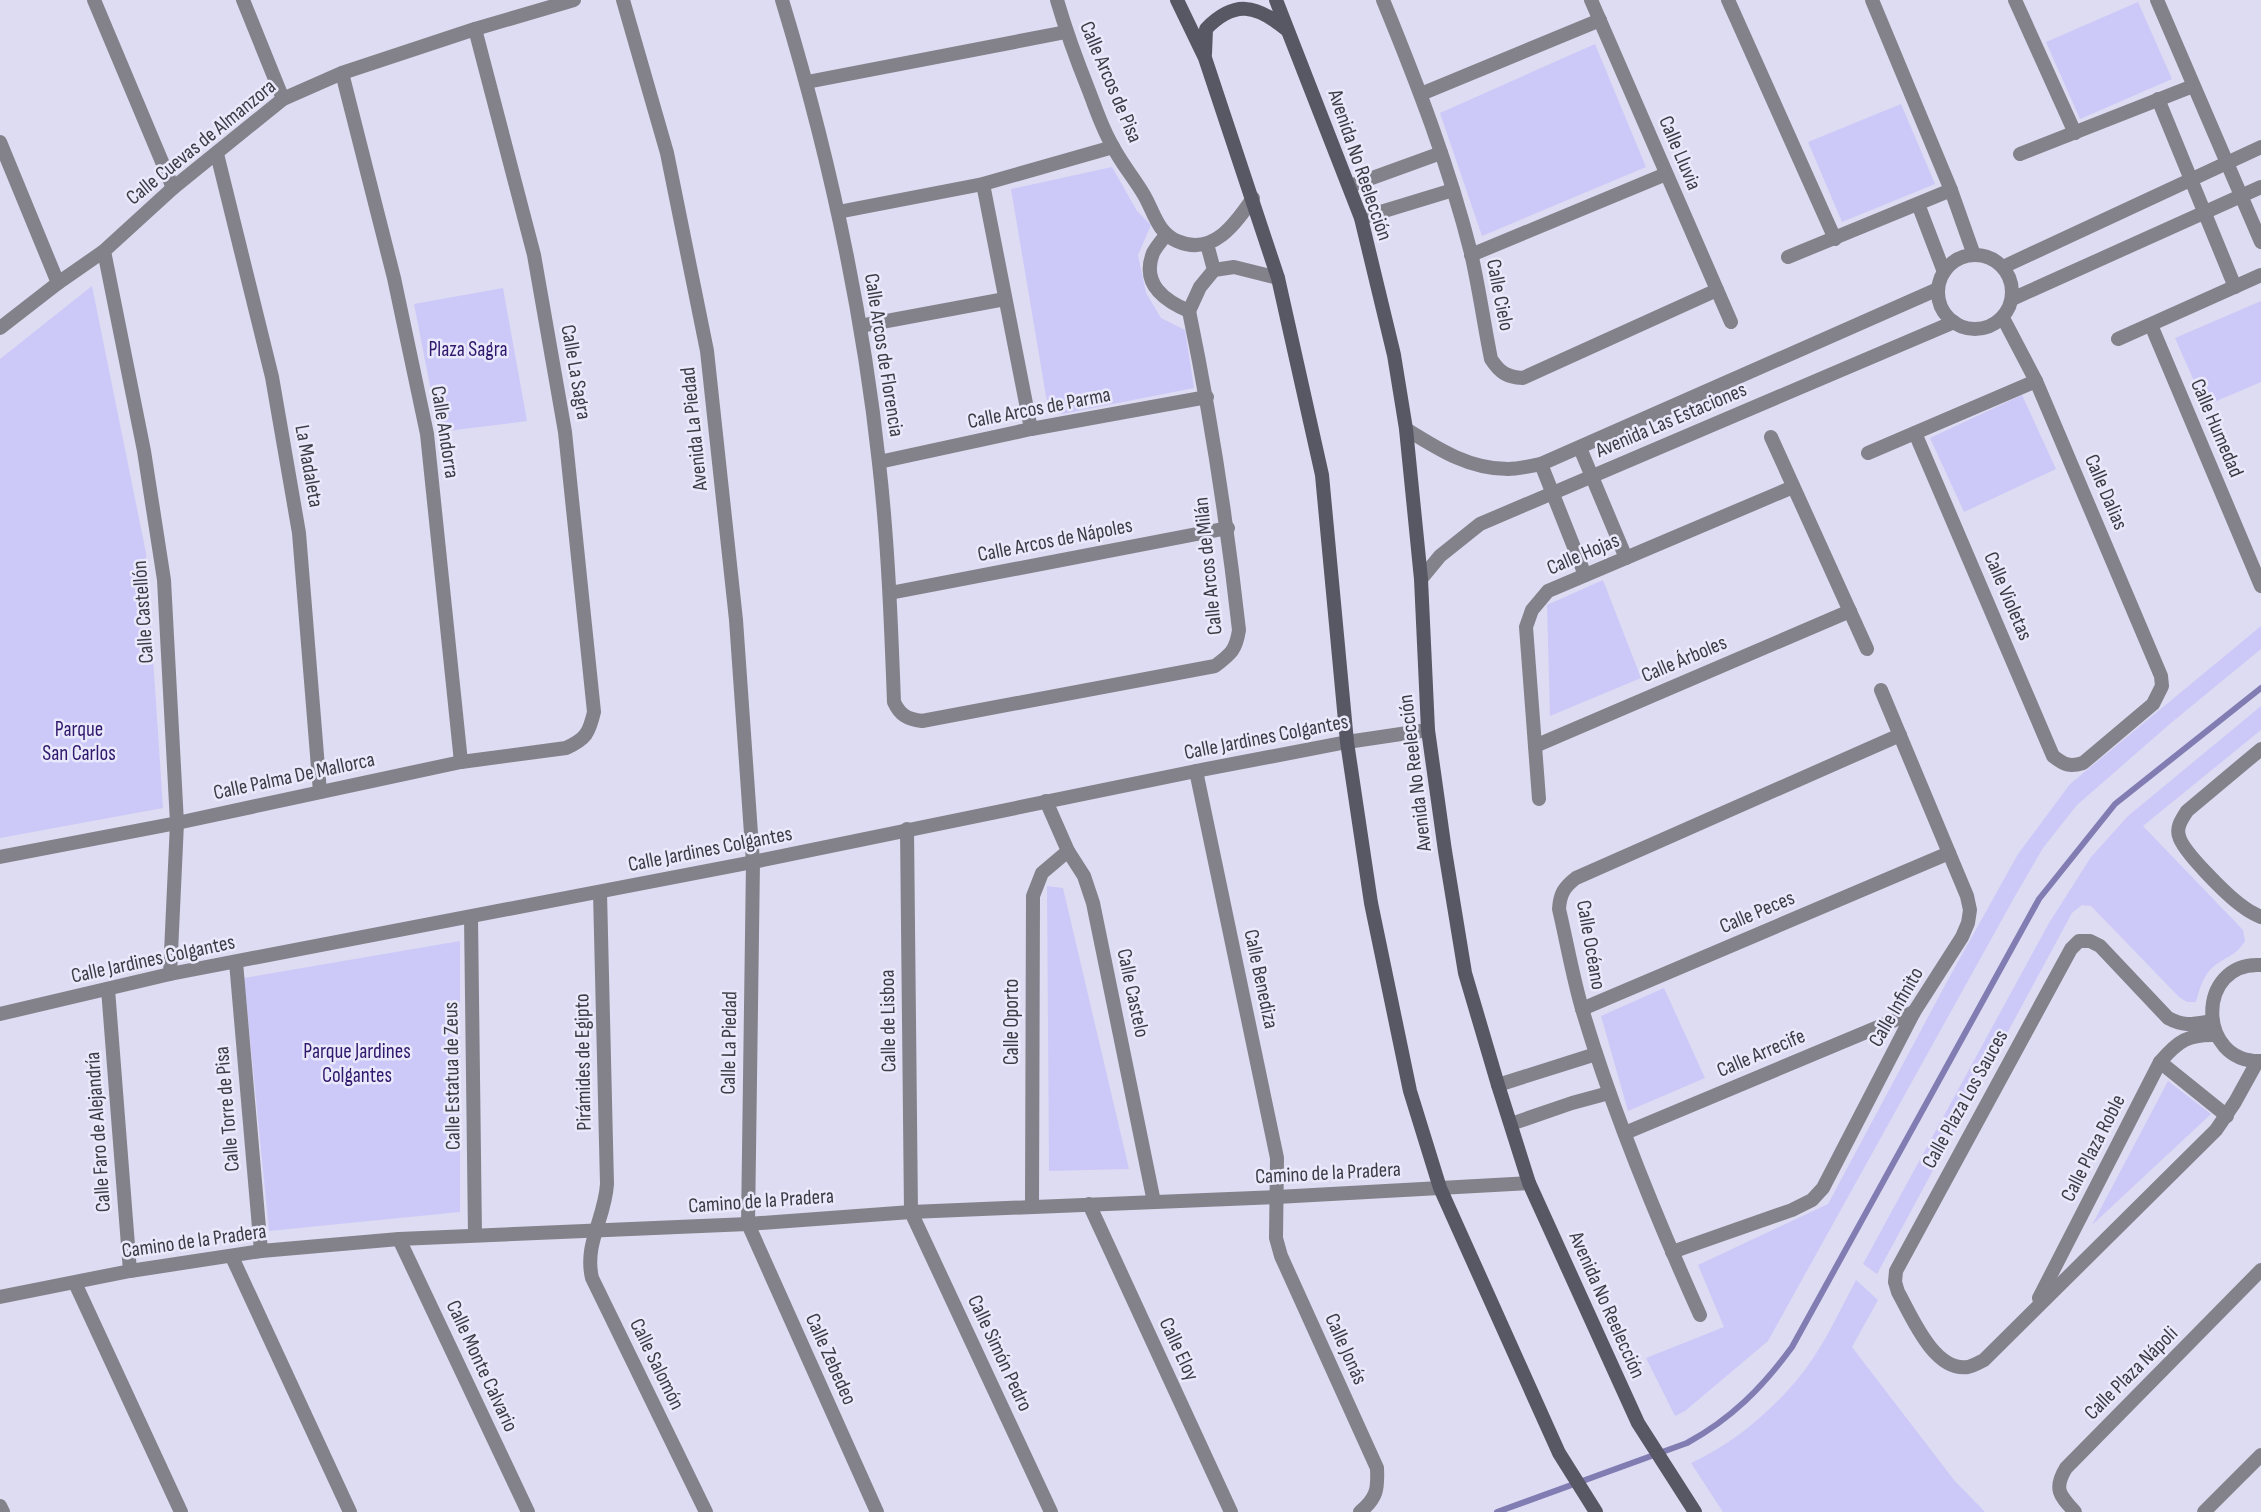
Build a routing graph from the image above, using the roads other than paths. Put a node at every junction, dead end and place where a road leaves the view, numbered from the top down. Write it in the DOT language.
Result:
graph roads {
  1 [pos="94,0"];
  2 [pos="243,0"];
  3 [pos="574,0"];
  4 [pos="624,0"];
  5 [pos="782,0"];
  6 [pos="1057,0"];
  7 [pos="1177,0"];
  8 [pos="1276,0"];
  9 [pos="1383,0"];
  10 [pos="1591,0"];
  11 [pos="1728,0"];
  12 [pos="1872,0"];
  13 [pos="2015,0"];
  14 [pos="2157,0"];
  15 [pos="1600,20"];
  16 [pos="475,29"];
  17 [pos="1288,31"];
  18 [pos="1066,32"];
  19 [pos="1205,58"];
  20 [pos="342,73"];
  21 [pos="807,82"];
  22 [pos="2193,86"];
  23 [pos="1421,93"];
  24 [pos="283,99"];
  25 [pos="2158,99"];
  26 [pos="2075,134"];
  27 [pos="0,142"];
  28 [pos="1112,147"];
  29 [pos="2261,147"];
  30 [pos="1441,152"];
  31 [pos="217,154"];
  32 [pos="2020,155"];
  33 [pos="2227,163"];
  34 [pos="1666,174"];
  35 [pos="2191,180"];
  36 [pos="983,184"];
  37 [pos="1350,186"];
  38 [pos="2261,187"];
  39 [pos="173,188"];
  40 [pos="1453,190"];
  41 [pos="1951,190"];
  42 [pos="2241,196"];
  43 [pos="1253,198"];
  44 [pos="1918,204"];
  45 [pos="838,212"];
  46 [pos="2205,212"];
  47 [pos="1361,218"];
  48 [pos="1166,235"];
  49 [pos="1835,239"];
  50 [pos="2261,242"];
  51 [pos="1207,244"];
  52 [pos="104,251"];
  53 [pos="1471,255"];
  54 [pos="1974,255"];
  55 [pos="1788,257"];
  56 [pos="2003,267"];
  57 [pos="1214,270"];
  58 [pos="1944,272"];
  59 [pos="2261,275"];
  60 [pos="1278,278"];
  61 [pos="58,283"];
  62 [pos="2235,287"];
  63 [pos="1938,289"];
  64 [pos="1717,290"];
  65 [pos="1005,299"];
  66 [pos="2012,299"];
  67 [pos="1189,311"];
  68 [pos="2003,318"];
  69 [pos="1731,322"];
  70 [pos="1954,322"];
  71 [pos="2151,325"];
  72 [pos="860,326"];
  73 [pos="0,328"];
  74 [pos="2118,339"];
  75 [pos="2036,381"];
  76 [pos="1207,397"];
  77 [pos="1031,429"];
  78 [pos="1406,429"];
  79 [pos="1915,433"];
  80 [pos="1770,437"];
  81 [pos="1580,448"];
  82 [pos="1868,453"];
  83 [pos="879,462"];
  84 [pos="1541,464"];
  85 [pos="1591,477"];
  86 [pos="1793,487"];
  87 [pos="1554,493"];
  88 [pos="1228,528"];
  89 [pos="1626,558"];
  90 [pos="1585,575"];
  91 [pos="1421,579"];
  92 [pos="2261,586"];
  93 [pos="890,593"];
  94 [pos="1850,611"];
  95 [pos="1867,649"];
  96 [pos="1881,690"];
  97 [pos="909,719"];
  98 [pos="590,729"];
  99 [pos="1429,730"];
  100 [pos="1900,735"];
  101 [pos="1347,742"];
  102 [pos="1535,746"];
  103 [pos="2261,749"];
  104 [pos="461,762"];
  105 [pos="2072,766"];
  106 [pos="1196,771"];
  107 [pos="320,792"];
  108 [pos="1539,799"];
  109 [pos="1046,801"];
  110 [pos="177,823"];
  111 [pos="907,829"];
  112 [pos="1069,851"];
  113 [pos="1949,853"];
  114 [pos="0,857"];
  115 [pos="753,862"];
  116 [pos="600,892"];
  117 [pos="471,917"];
  118 [pos="2261,917"];
  119 [pos="236,962"];
  120 [pos="2261,965"];
  121 [pos="170,974"];
  122 [pos="108,989"];
  123 [pos="1582,1009"];
  124 [pos="1914,1012"];
  125 [pos="0,1014"];
  126 [pos="2212,1021"];
  127 [pos="2216,1035"];
  128 [pos="1596,1054"];
  129 [pos="2259,1061"];
  130 [pos="2161,1062"];
  131 [pos="1498,1085"];
  132 [pos="1609,1093"];
  133 [pos="2227,1116"];
  134 [pos="1511,1124"];
  135 [pos="1625,1133"];
  136 [pos="1529,1183"];
  137 [pos="1440,1188"];
  138 [pos="1277,1197"];
  139 [pos="1154,1202"];
  140 [pos="1089,1204"];
  141 [pos="1032,1207"];
  142 [pos="911,1212"];
  143 [pos="748,1224"];
  144 [pos="595,1230"];
  145 [pos="475,1235"];
  146 [pos="399,1238"];
  147 [pos="261,1251"];
  148 [pos="1672,1252"];
  149 [pos="232,1257"];
  150 [pos="2261,1270"];
  151 [pos="130,1271"];
  152 [pos="1895,1282"];
  153 [pos="75,1283"];
  154 [pos="1,1293"];
  155 [pos="2032,1311"];
  156 [pos="1700,1315"];
  157 [pos="2261,1455"];
  158 [pos="0,1506"];
  159 [pos="1595,1510"];
  160 [pos="2,1512"];
  161 [pos="181,1512"];
  162 [pos="350,1512"];
  163 [pos="527,1512"];
  164 [pos="706,1512"];
  165 [pos="877,1512"];
  166 [pos="1051,1512"];
  167 [pos="1231,1512"];
  168 [pos="1360,1512"];
  169 [pos="1695,1512"];
  170 [pos="2075,1512"];
  171 [pos="2204,1512"];
  1 -- 39 [label="street"];
  2 -- 24 [label="street"];
  3 -- 16 [label="street, Calle Cuevas de Almanzora"];
  4 -- 115 [label="street, Avenida La Piedad"];
  5 -- 21 [label="street, Calle Arcos de Florencia"];
  6 -- 18 [label="street, Calle Arcos de Pisa"];
  7 -- 19 [label="main road"];
  8 -- 17 [label="main road, Avenida No Reelección"];
  9 -- 23 [label="street, Calle Cielo"];
  10 -- 15 [label="street, Calle Lluvia"];
  11 -- 49 [label="street"];
  12 -- 41 [label="street"];
  13 -- 26 [label="street"];
  14 -- 22 [label="street"];
  15 -- 23 [label="street"];
  15 -- 34 [label="street, Calle Lluvia"];
  16 -- 20 [label="street, Calle Cuevas de Almanzora"];
  16 -- 98 [label="street, Calle La Sagra"];
  17 -- 19 [label="main road"];
  17 -- 37 [label="main road, Avenida No Reelección"];
  18 -- 21 [label="street"];
  18 -- 28 [label="street, Calle Arcos de Pisa"];
  19 -- 43 [label="main road"];
  20 -- 24 [label="street, Calle Cuevas de Almanzora"];
  20 -- 104 [label="street, Calle Andorra"];
  21 -- 45 [label="street, Calle Arcos de Florencia"];
  22 -- 25 [label="street"];
  22 -- 33 [label="street"];
  23 -- 30 [label="street, Calle Cielo"];
  24 -- 31 [label="street, Calle Cuevas de Almanzora"];
  25 -- 26 [label="street"];
  25 -- 35 [label="street"];
  26 -- 32 [label="street"];
  27 -- 61 [label="street"];
  28 -- 36 [label="street"];
  28 -- 48 [label="street, Calle Arcos de Pisa"];
  29 -- 33 [label="street"];
  30 -- 37 [label="street"];
  30 -- 40 [label="street, Calle Cielo"];
  31 -- 39 [label="street, Calle Cuevas de Almanzora"];
  31 -- 107 [label="street, La Madaleta"];
  33 -- 35 [label="street"];
  33 -- 42 [label="street"];
  34 -- 53 [label="street"];
  34 -- 64 [label="street, Calle Lluvia"];
  35 -- 46 [label="street"];
  35 -- 56 [label="street"];
  36 -- 45 [label="street"];
  36 -- 65 [label="street"];
  37 -- 47 [label="main road, Avenida No Reelección"];
  38 -- 42 [label="street"];
  39 -- 52 [label="street, Calle Cuevas de Almanzora"];
  40 -- 47 [label="street"];
  40 -- 53 [label="street, Calle Cielo"];
  41 -- 44 [label="street"];
  41 -- 54 [label="street"];
  42 -- 46 [label="street"];
  42 -- 50 [label="street"];
  43 -- 51 [label="street"];
  43 -- 60 [label="main road"];
  44 -- 49 [label="street"];
  44 -- 58 [label="street"];
  45 -- 72 [label="street, Calle Arcos de Florencia"];
  46 -- 62 [label="street"];
  46 -- 66 [label="street"];
  47 -- 78 [label="main road, Avenida No Reelección"];
  48 -- 51 [label="street"];
  48 -- 67 [label="street"];
  49 -- 55 [label="street"];
  51 -- 57 [label="street"];
  52 -- 61 [label="street, Calle Cuevas de Almanzora"];
  52 -- 110 [label="street, Calle Castellón"];
  53 -- 64 [label="street, Calle Cielo"];
  54 -- 56 [label="street"];
  54 -- 58 [label="street"];
  56 -- 66 [label="street"];
  57 -- 60 [label="street"];
  57 -- 67 [label="street"];
  58 -- 63 [label="street"];
  59 -- 62 [label="street"];
  60 -- 101 [label="main road"];
  61 -- 73 [label="street, Calle Cuevas de Almanzora"];
  62 -- 71 [label="street"];
  63 -- 70 [label="street"];
  63 -- 81 [label="street, Avenida Las Estaciones"];
  64 -- 69 [label="street, Calle Lluvia"];
  65 -- 72 [label="street"];
  65 -- 77 [label="street"];
  66 -- 68 [label="street"];
  67 -- 76 [label="street, Calle Arcos de Milán"];
  68 -- 70 [label="street"];
  68 -- 75 [label="street, Calle Dalias"];
  70 -- 85 [label="street, Avenida Las Estaciones"];
  71 -- 74 [label="street"];
  71 -- 92 [label="street, Calle Humedad"];
  72 -- 83 [label="street, Calle Arcos de Florencia"];
  75 -- 79 [label="street"];
  75 -- 105 [label="street, Calle Dalias"];
  76 -- 77 [label="street, Calle Arcos de Parma"];
  76 -- 88 [label="street, Calle Arcos de Milán"];
  77 -- 83 [label="street, Calle Arcos de Parma"];
  78 -- 84 [label="street, Avenida Las Estaciones"];
  78 -- 91 [label="main road, Avenida No Reelección"];
  79 -- 82 [label="street"];
  79 -- 105 [label="street, Calle Violetas"];
  80 -- 86 [label="street"];
  81 -- 84 [label="street, Avenida Las Estaciones"];
  81 -- 85 [label="street"];
  83 -- 93 [label="street, Calle Arcos de Florencia"];
  84 -- 87 [label="street"];
  85 -- 87 [label="street, Avenida Las Estaciones"];
  85 -- 89 [label="street"];
  86 -- 89 [label="street, Calle Hojas"];
  86 -- 94 [label="street"];
  87 -- 90 [label="street"];
  87 -- 91 [label="street, Avenida Las Estaciones"];
  88 -- 93 [label="street, Calle Arcos de Nápoles"];
  88 -- 97 [label="street, Calle Arcos de Milán"];
  89 -- 90 [label="street, Calle Hojas"];
  90 -- 102 [label="street, Calle Hojas"];
  91 -- 99 [label="main road, Avenida No Reelección"];
  93 -- 97 [label="street, Calle Arcos de Florencia"];
  94 -- 95 [label="street"];
  94 -- 102 [label="street, Calle Árboles"];
  96 -- 100 [label="street, Calle Infinito"];
  98 -- 104 [label="street, Calle Palma De Mallorca"];
  99 -- 101 [label="street, Calle Jardines Colgantes"];
  99 -- 131 [label="main road, Avenida No Reelección"];
  100 -- 113 [label="street, Calle Infinito"];
  100 -- 123 [label="street, Calle Océano"];
  101 -- 106 [label="street, Calle Jardines Colgantes"];
  101 -- 137 [label="main road"];
  102 -- 108 [label="street, Calle Hojas"];
  103 -- 118 [label="street"];
  104 -- 107 [label="street, Calle Palma De Mallorca"];
  106 -- 109 [label="street, Calle Jardines Colgantes"];
  106 -- 138 [label="street, Calle Benediza"];
  107 -- 110 [label="street, Calle Palma De Mallorca"];
  109 -- 111 [label="street, Calle Jardines Colgantes"];
  109 -- 112 [label="street, Calle Castelo"];
  110 -- 114 [label="street, Calle Palma De Mallorca"];
  110 -- 121 [label="street, Calle Castellón"];
  111 -- 115 [label="street, Calle Jardines Colgantes"];
  111 -- 142 [label="street, Calle de Lisboa"];
  112 -- 139 [label="street, Calle Castelo"];
  112 -- 141 [label="street, Calle Oporto"];
  113 -- 123 [label="street, Calle Peces"];
  113 -- 124 [label="street, Calle Infinito"];
  115 -- 116 [label="street, Calle Jardines Colgantes"];
  115 -- 143 [label="street, Calle La Piedad"];
  116 -- 117 [label="street, Calle Jardines Colgantes"];
  116 -- 144 [label="street, Pirámides de Egipto"];
  117 -- 119 [label="street, Calle Jardines Colgantes"];
  117 -- 145 [label="street, Calle Estatua de Zeus"];
  119 -- 121 [label="street, Calle Jardines Colgantes"];
  119 -- 147 [label="street, Calle Torre de Pisa"];
  120 -- 126 [label="street"];
  121 -- 122 [label="street, Calle Jardines Colgantes"];
  122 -- 125 [label="street, Calle Jardines Colgantes"];
  122 -- 151 [label="street, Calle Faro de Alejandría"];
  123 -- 128 [label="street, Calle Océano"];
  124 -- 135 [label="street, Calle Arrecife"];
  124 -- 148 [label="street, Calle Infinito"];
  126 -- 127 [label="street"];
  126 -- 152 [label="street, Calle Plaza Los Sauces"];
  127 -- 129 [label="street"];
  127 -- 130 [label="street, Calle Plaza Roble"];
  128 -- 131 [label="street"];
  128 -- 132 [label="street, Calle Océano"];
  129 -- 133 [label="street, Calle Plaza Roble"];
  130 -- 133 [label="street"];
  130 -- 155 [label="street, Calle Plaza Roble"];
  131 -- 134 [label="main road, Avenida No Reelección"];
  132 -- 134 [label="street"];
  132 -- 135 [label="street, Calle Océano"];
  133 -- 155 [label="street, Calle Plaza Roble"];
  134 -- 136 [label="main road, Avenida No Reelección"];
  135 -- 148 [label="street, Calle Océano"];
  136 -- 137 [label="street, Camino de la Pradera"];
  136 -- 169 [label="main road, Avenida No Reelección"];
  137 -- 138 [label="street, Camino de la Pradera"];
  137 -- 159 [label="main road"];
  138 -- 139 [label="street, Camino de la Pradera"];
  138 -- 168 [label="street, Calle Jonás"];
  139 -- 140 [label="street, Camino de la Pradera"];
  140 -- 141 [label="street, Camino de la Pradera"];
  140 -- 167 [label="street, Calle Eloy"];
  141 -- 142 [label="street, Camino de la Pradera"];
  142 -- 143 [label="street, Camino de la Pradera"];
  142 -- 166 [label="street, Calle Simón Pedro"];
  143 -- 144 [label="street, Camino de la Pradera"];
  143 -- 165 [label="street, Calle Zebedeo"];
  144 -- 145 [label="street, Camino de la Pradera"];
  144 -- 164 [label="street, Calle Salomón"];
  145 -- 146 [label="street, Camino de la Pradera"];
  146 -- 147 [label="street, Camino de la Pradera"];
  146 -- 163 [label="street, Calle Monte Calvario"];
  147 -- 149 [label="street, Camino de la Pradera"];
  148 -- 156 [label="street, Calle Océano"];
  149 -- 151 [label="street, Camino de la Pradera"];
  149 -- 162 [label="street"];
  150 -- 170 [label="street, Calle Plaza Nápoli"];
  151 -- 153 [label="street, Camino de la Pradera"];
  152 -- 155 [label="street, Calle Plaza Roble"];
  153 -- 154 [label="street, Camino de la Pradera"];
  153 -- 161 [label="street"];
  157 -- 171 [label="street"];
  158 -- 160 [label="street"];
}
